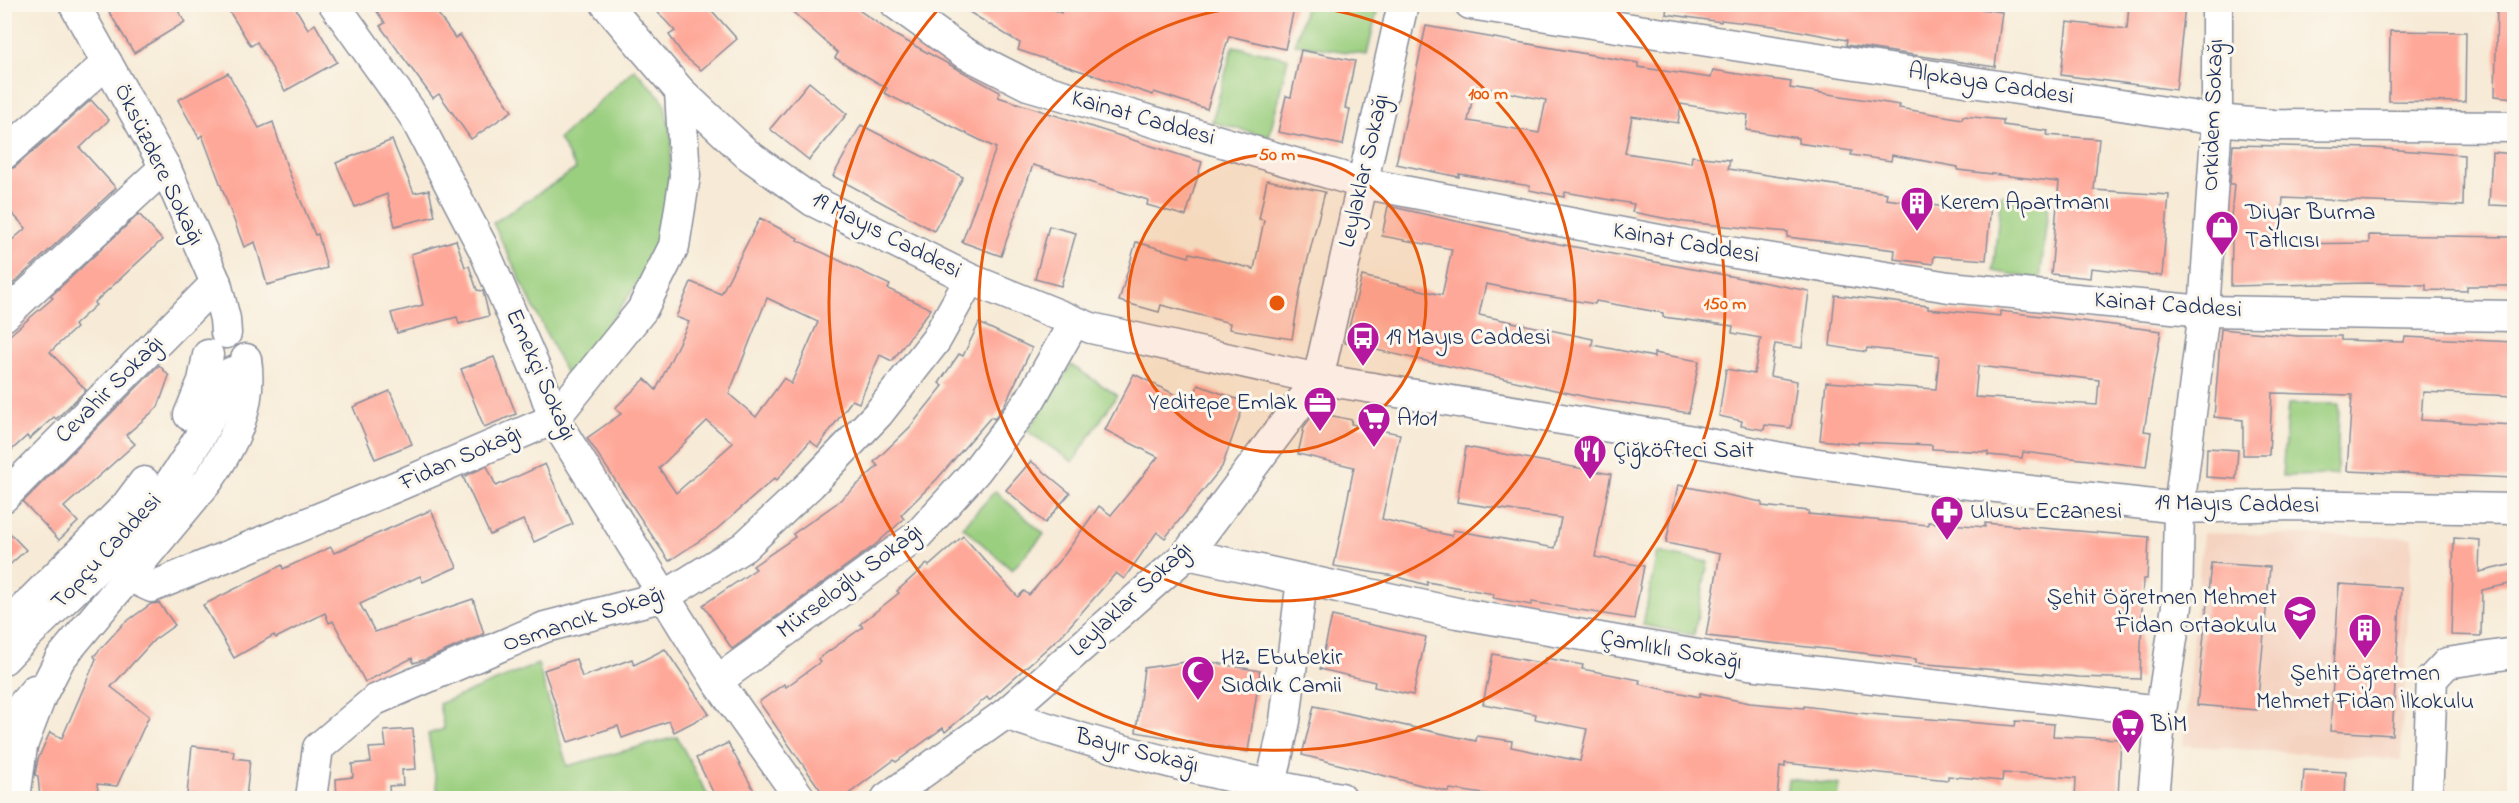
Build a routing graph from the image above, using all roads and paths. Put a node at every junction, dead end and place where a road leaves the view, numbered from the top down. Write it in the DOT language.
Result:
graph roads {
  1 [pos="74,4"];
  2 [pos="334,4"];
  3 [pos="606,4"];
  4 [pos="896,4"];
  5 [pos="1403,4"];
  6 [pos="1470,4"];
  7 [pos="2217,4"];
  8 [pos="106,63"];
  9 [pos="680,92"];
  10 [pos="2217,120"];
  11 [pos="2514,127"];
  12 [pos="4,154"];
  13 [pos="165,167"];
  14 [pos="1362,183"];
  15 [pos="970,279"];
  16 [pos="216,283"];
  17 [pos="2204,311"];
  18 [pos="4,316"];
  19 [pos="2514,316"];
  20 [pos="1074,322"];
  21 [pos="217,344"];
  22 [pos="239,366"];
  23 [pos="1318,380"];
  24 [pos="554,418"];
  25 [pos="4,497"];
  26 [pos="2179,508"];
  27 [pos="2514,509"];
  28 [pos="1186,554"];
  29 [pos="134,571"];
  30 [pos="1302,579"];
  31 [pos="665,597"];
  32 [pos="4,627"];
  33 [pos="2514,653"];
  34 [pos="4,659"];
  35 [pos="60,659"];
  36 [pos="717,681"];
  37 [pos="2161,711"];
  38 [pos="1005,714"];
  39 [pos="4,727"];
  40 [pos="1287,792"];
  41 [pos="15,798"];
  42 [pos="311,798"];
  43 [pos="800,798"];
  44 [pos="887,798"];
  45 [pos="1341,798"];
  46 [pos="2153,798"];
  47 [pos="2427,798"];
  1 -- 8 [label="street, Öksüzdere Sokağı"];
  2 -- 24 [label="street, Emekçi Sokağı"];
  3 -- 9 [label="street, 19 Mayıs Caddesi"];
  4 -- 14 [label="street, Kainat Caddesi"];
  5 -- 14 [label="street, Leylaklar Sokağı"];
  6 -- 10 [label="street, Alpkaya Caddesi"];
  7 -- 10 [label="street, Orkidem Sokağı"];
  8 -- 12 [label="street"];
  8 -- 13 [label="street, Öksüzdere Sokağı"];
  9 -- 15 [label="street, 19 Mayıs Caddesi"];
  9 -- 24 [label="street, Fidan Sokağı"];
  10 -- 11 [label="street, Alpkaya Caddesi"];
  10 -- 17 [label="street, Orkidem Sokağı"];
  13 -- 16 [label="street, Öksüzdere Sokağı"];
  13 -- 18 [label="street"];
  14 -- 17 [label="street, Kainat Caddesi"];
  14 -- 23 [label="street, Leylaklar Sokağı"];
  15 -- 20 [label="street, 19 Mayıs Caddesi"];
  15 -- 31 [label="street, Osmancık Sokağı"];
  16 -- 21 [label="street, Öksüzdere Sokağı"];
  16 -- 25 [label="street, Cevahir Sokağı"];
  17 -- 19 [label="street, Kainat Caddesi"];
  17 -- 26 [label="street, Orkidem Sokağı"];
  20 -- 23 [label="street, 19 Mayıs Caddesi"];
  20 -- 36 [label="street, Mürseloğlu Sokağı"];
  21 -- 22 [label="street"];
  21 -- 32 [label="street, Öksüzdere Sokağı"];
  22 -- 29 [label="street"];
  22 -- 34 [label="street, Topçu Caddesi"];
  23 -- 26 [label="street, 19 Mayıs Caddesi"];
  23 -- 28 [label="street, Leylaklar Sokağı"];
  24 -- 29 [label="street, Fidan Sokağı"];
  24 -- 31 [label="street, Emekçi Sokağı"];
  26 -- 27 [label="street, 19 Mayıs Caddesi"];
  26 -- 37 [label="street, Orkidem Sokağı"];
  28 -- 30 [label="street, Çamlıklı Sokağı"];
  28 -- 38 [label="street, Leylaklar Sokağı"];
  29 -- 35 [label="street"];
  30 -- 37 [label="street, Çamlıklı Sokağı"];
  30 -- 40 [label="street"];
  31 -- 36 [label="street, Emekçi Sokağı"];
  31 -- 42 [label="street, Osmancık Sokağı"];
  33 -- 47 [label="street"];
  35 -- 39 [label="street"];
  35 -- 41 [label="street"];
  36 -- 43 [label="street, Emekçi Sokağı"];
  37 -- 46 [label="street, Orkidem Sokağı"];
  38 -- 40 [label="street, Bayır Sokağı"];
  38 -- 44 [label="street, Leylaklar Sokağı"];
  40 -- 45 [label="street, Bayır Sokağı"];
}
